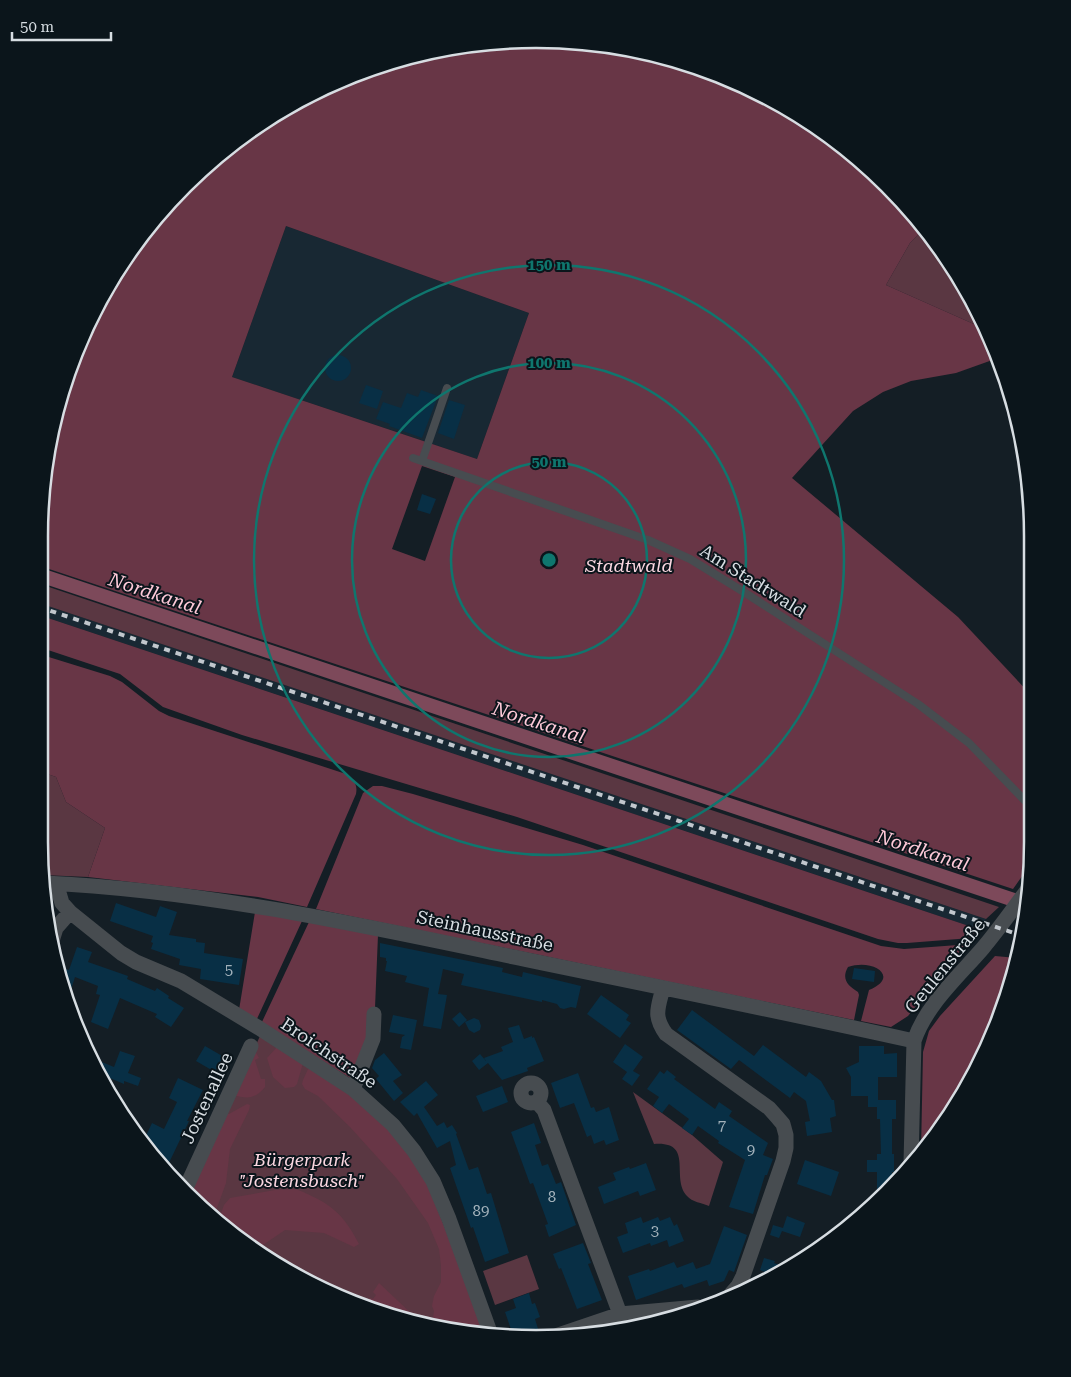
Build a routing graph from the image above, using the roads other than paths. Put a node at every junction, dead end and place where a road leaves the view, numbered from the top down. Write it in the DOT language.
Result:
graph roads {
  1 [pos="447,388"];
  2 [pos="413,458"];
  3 [pos="422,461"];
  4 [pos="1024,800"];
  5 [pos="52,883"];
  6 [pos="1019,901"];
  7 [pos="70,912"];
  8 [pos="56,929"];
  9 [pos="663,988"];
  10 [pos="374,1014"];
  11 [pos="914,1042"];
  12 [pos="251,1046"];
  13 [pos="353,1089"];
  14 [pos="537,1102"];
  15 [pos="911,1152"];
  16 [pos="188,1184"];
  17 [pos="739,1284"];
  18 [pos="672,1310"];
  19 [pos="620,1314"];
  20 [pos="488,1327"];
  21 [pos="581,1327"];
  1 -- 3 [label="lane"];
  2 -- 3 [label="lane, Am Stadtwald"];
  3 -- 4 [label="lane, Am Stadtwald"];
  5 -- 7 [label="street, Broichstraße"];
  5 -- 9 [label="street, Steinhausstraße"];
  6 -- 11 [label="street, Geulenstraße"];
  7 -- 8 [label="street"];
  7 -- 13 [label="street, Broichstraße"];
  9 -- 11 [label="street, Steinhausstraße"];
  9 -- 17 [label="street"];
  10 -- 13 [label="street"];
  11 -- 15 [label="street, Geulenstraße"];
  12 -- 16 [label="street, Jostenallee"];
  13 -- 20 [label="street, Broichstraße"];
  14 -- 19 [label="street"];
  18 -- 19 [label="street"];
  19 -- 21 [label="street"];
}
